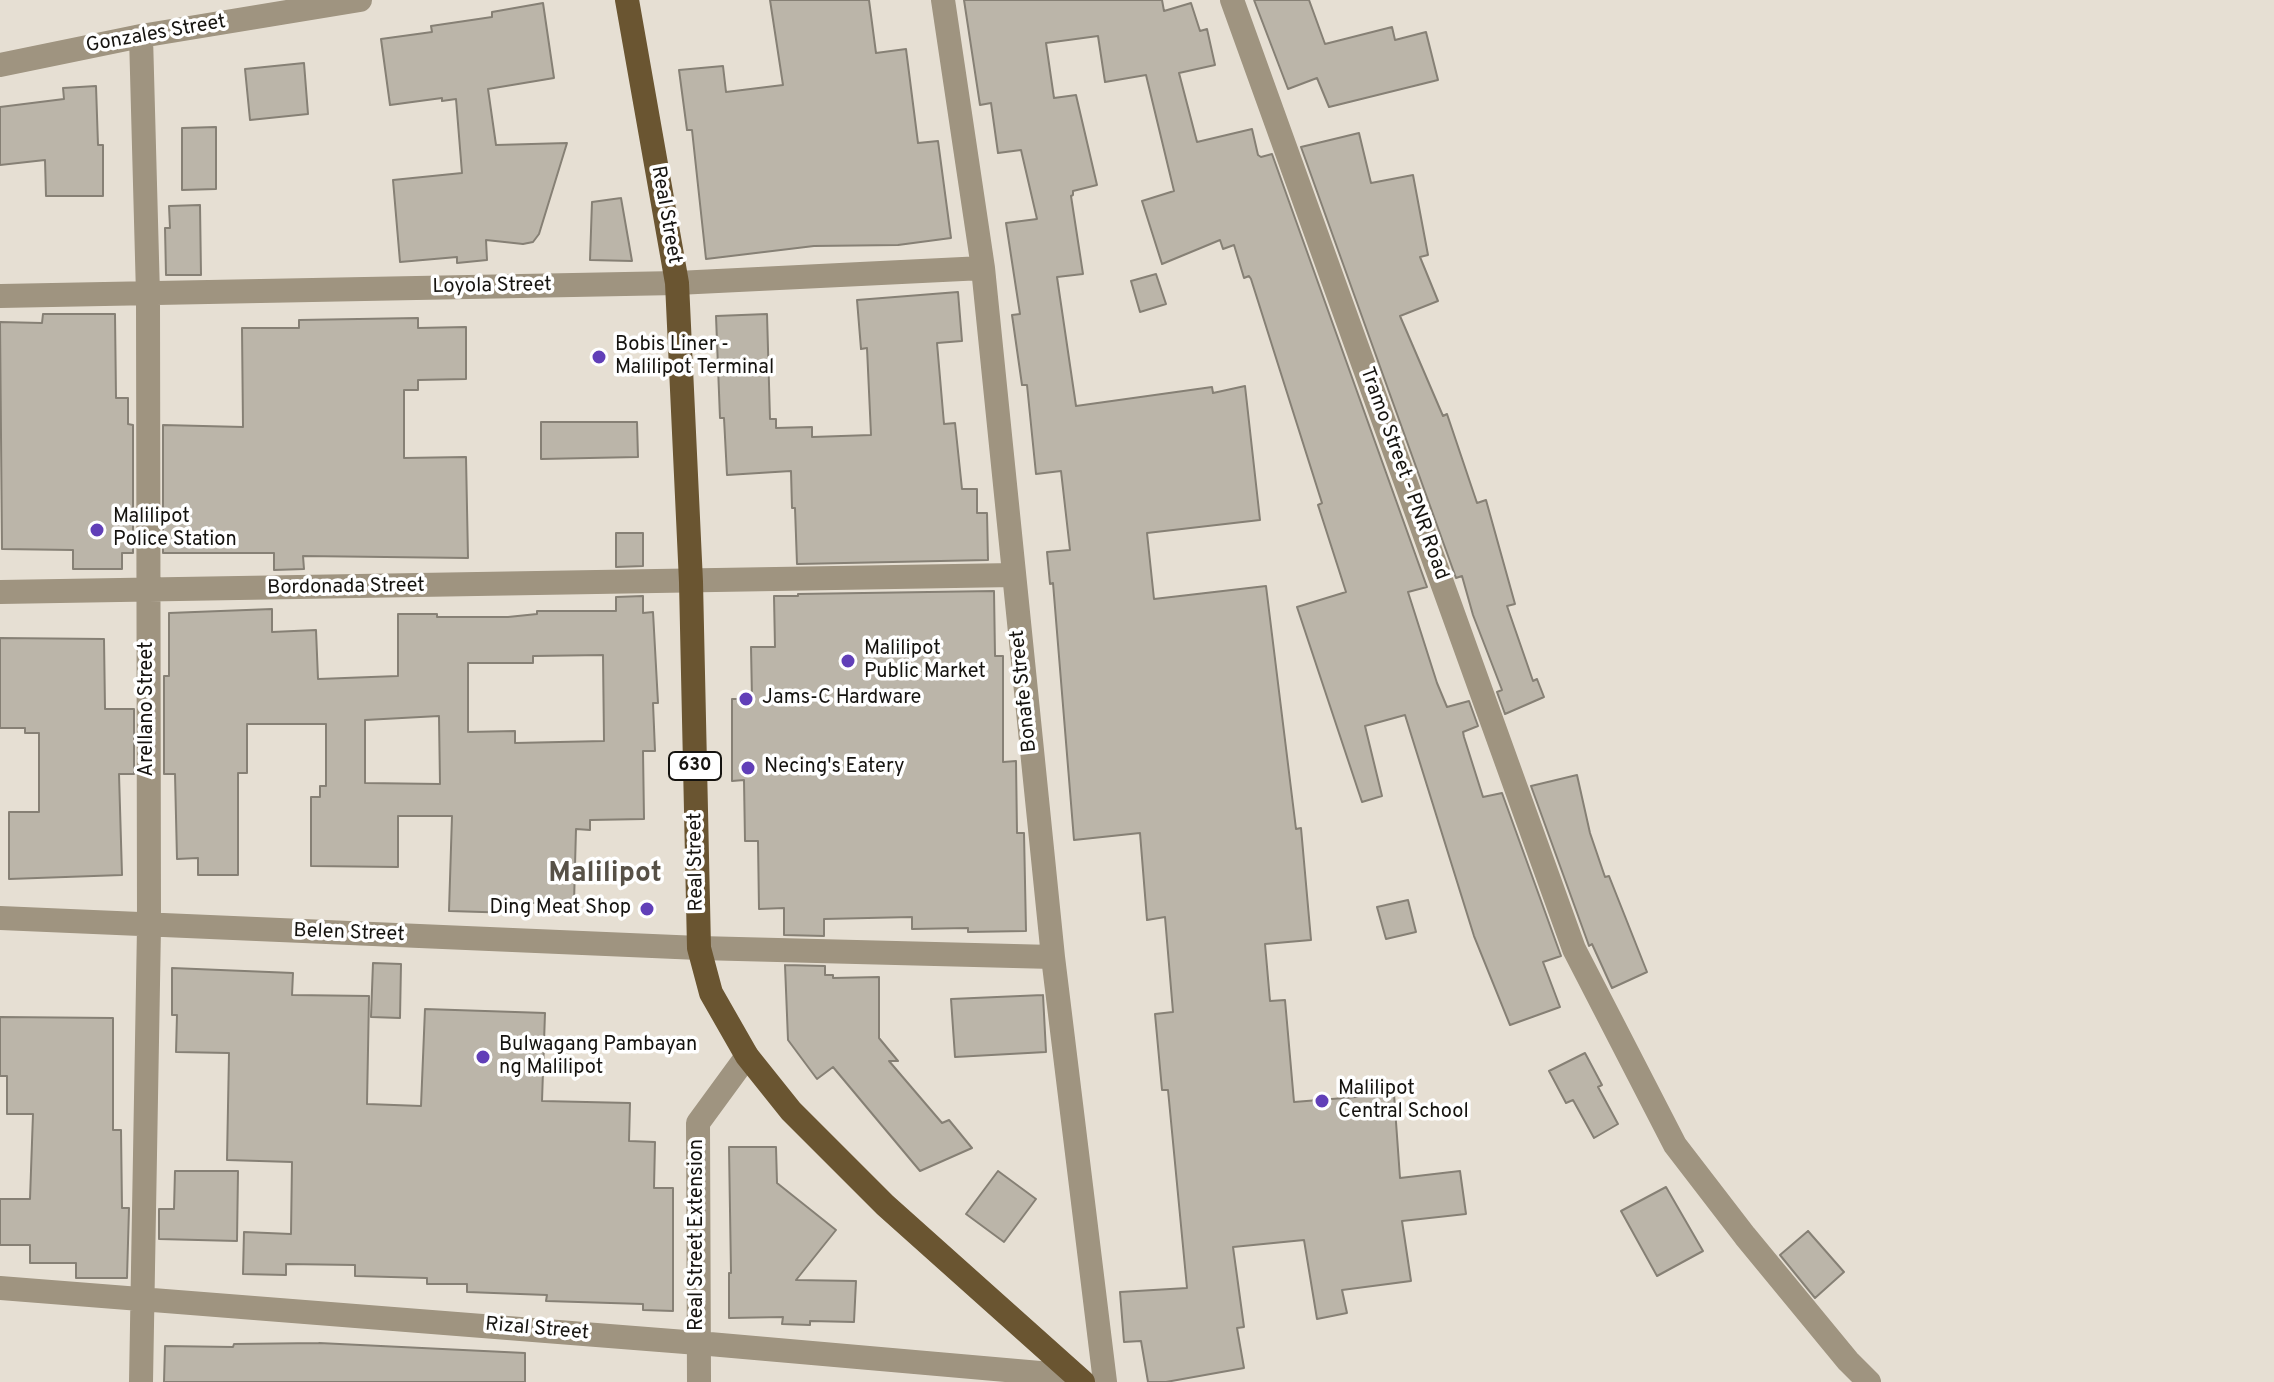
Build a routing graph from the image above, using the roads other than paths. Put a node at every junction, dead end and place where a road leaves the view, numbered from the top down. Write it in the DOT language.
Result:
graph roads {
  1 [pos="360,0"];
  2 [pos="627,0"];
  3 [pos="943,0"];
  4 [pos="1232,0"];
  5 [pos="141,36"];
  6 [pos="0,65"];
  7 [pos="983,268"];
  8 [pos="677,283"];
  9 [pos="148,295"];
  10 [pos="0,296"];
  11 [pos="1014,575"];
  12 [pos="691,582"];
  13 [pos="147,591"];
  14 [pos="0,592"];
  15 [pos="0,918"];
  16 [pos="149,927"];
  17 [pos="699,948"];
  18 [pos="1053,957"];
  19 [pos="747,1056"];
  20 [pos="0,1288"];
  21 [pos="141,1299"];
  22 [pos="698,1343"];
  23 [pos="1078,1379"];
  24 [pos="141,1382"];
  25 [pos="699,1382"];
  26 [pos="1105,1382"];
  27 [pos="1869,1382"];
  1 -- 5 [label="street, Gonzales Street"];
  2 -- 8 [label="main road, Real Street / 630"];
  3 -- 7 [label="street, Bonafe Street"];
  4 -- 27 [label="street, Tramo Street - PNR Road"];
  5 -- 6 [label="street, Gonzales Street"];
  5 -- 9 [label="street, Arellano Street"];
  7 -- 8 [label="street, Loyola Street"];
  7 -- 11 [label="street, Bonafe Street"];
  8 -- 9 [label="street, Loyola Street"];
  8 -- 12 [label="main road, Real Street / 630"];
  9 -- 10 [label="street, Loyola Street"];
  9 -- 13 [label="street, Arellano Street"];
  11 -- 12 [label="street, Bordonada Street"];
  11 -- 18 [label="street, Bonafe Street"];
  12 -- 13 [label="street, Bordonada Street"];
  12 -- 17 [label="main road, Real Street / 630"];
  13 -- 14 [label="street, Bordonada Street"];
  13 -- 16 [label="street, Arellano Street"];
  15 -- 16 [label="street, Belen Street"];
  16 -- 17 [label="street, Belen Street"];
  16 -- 21 [label="street, Arellano Street"];
  17 -- 18 [label="street, Belen Street"];
  17 -- 19 [label="main road, Real Street / 630"];
  18 -- 26 [label="street, Bonafe Street"];
  19 -- 22 [label="street, Real Street Extension"];
  19 -- 23 [label="main road, Real Street / 630"];
  20 -- 21 [label="street, Rizal Street"];
  21 -- 22 [label="street, Rizal Street"];
  21 -- 24 [label="street, Arellano Street"];
  22 -- 23 [label="street, Rizal Street"];
  22 -- 25 [label="street, Real Street Extension"];
}
